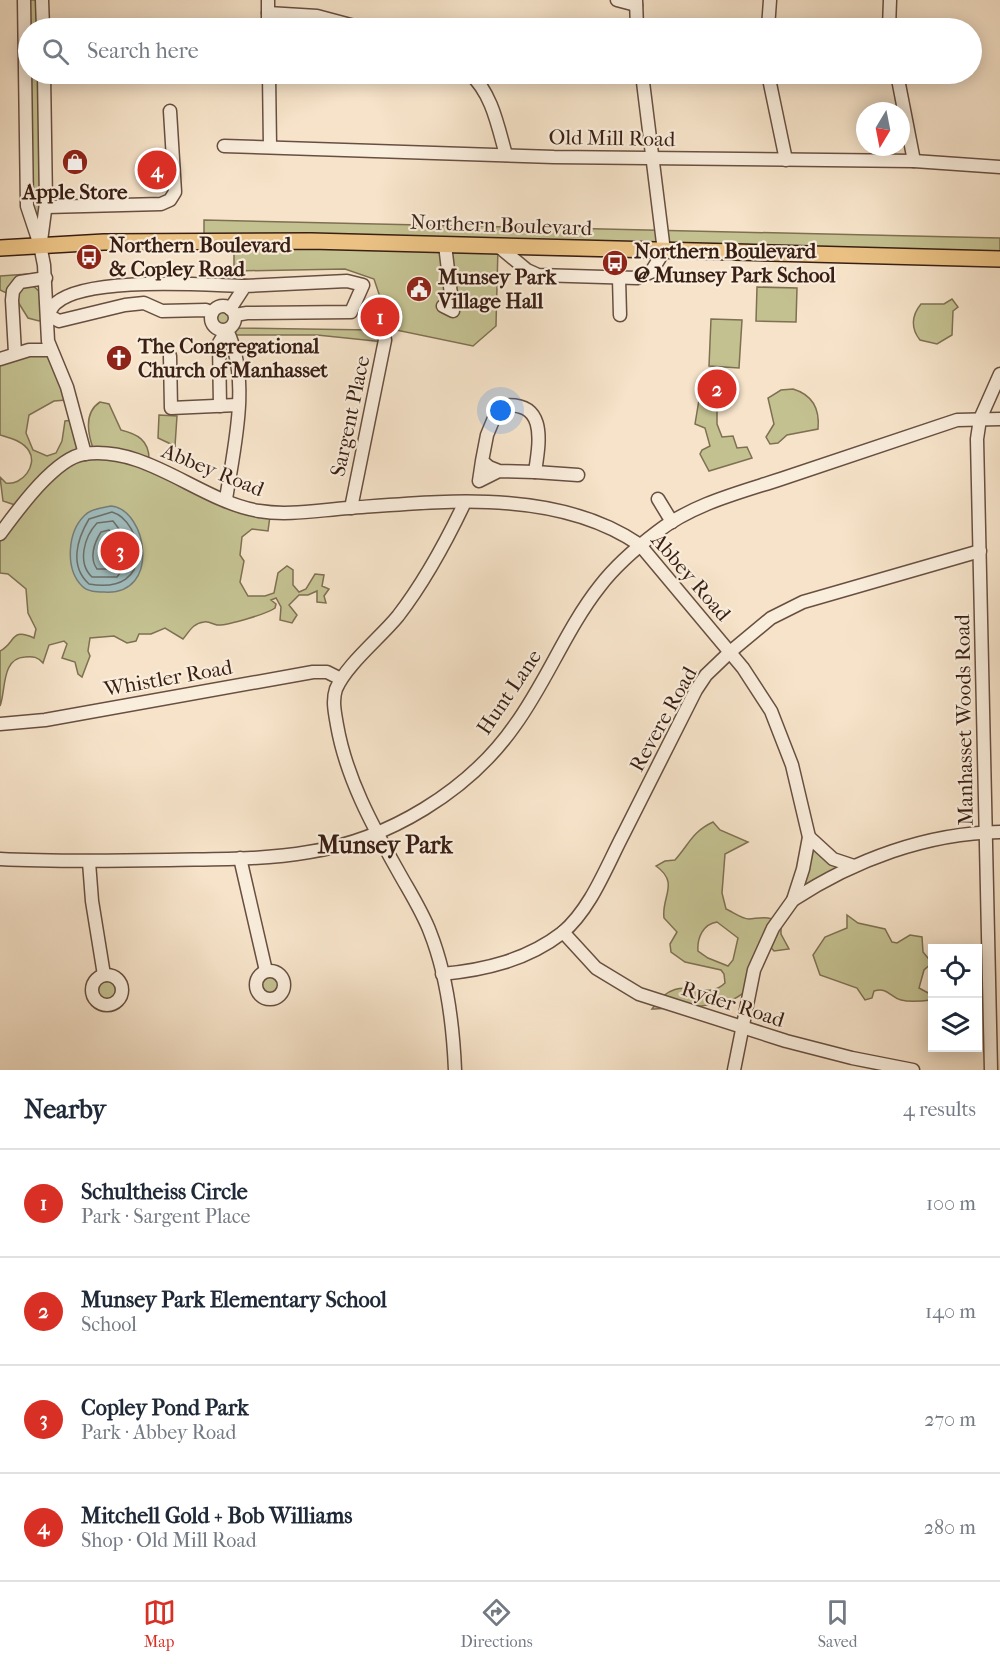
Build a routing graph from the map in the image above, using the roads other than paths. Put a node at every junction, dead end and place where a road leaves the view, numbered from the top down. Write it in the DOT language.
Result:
graph roads {
  1 [pos="24,0"];
  2 [pos="42,0"];
  3 [pos="268,0"];
  4 [pos="617,0"];
  5 [pos="770,0"];
  6 [pos="890,0"];
  7 [pos="636,2"];
  8 [pos="268,14"];
  9 [pos="24,18"];
  10 [pos="43,18"];
  11 [pos="268,18"];
  12 [pos="325,18"];
  13 [pos="637,18"];
  14 [pos="769,18"];
  15 [pos="889,18"];
  16 [pos="25,84"];
  17 [pos="44,84"];
  18 [pos="269,84"];
  19 [pos="479,84"];
  20 [pos="643,84"];
  21 [pos="770,84"];
  22 [pos="899,84"];
  23 [pos="170,111"];
  24 [pos="224,146"];
  25 [pos="270,147"];
  26 [pos="506,155"];
  27 [pos="652,158"];
  28 [pos="786,160"];
  29 [pos="914,161"];
  30 [pos="1000,167"];
  31 [pos="46,192"];
  32 [pos="27,193"];
  33 [pos="46,207"];
  34 [pos="40,245"];
  35 [pos="445,245"];
  36 [pos="498,246"];
  37 [pos="0,248"];
  38 [pos="664,251"];
  39 [pos="1000,259"];
  40 [pos="46,278"];
  41 [pos="619,278"];
  42 [pos="245,286"];
  43 [pos="442,306"];
  44 [pos="232,312"];
  45 [pos="212,313"];
  46 [pos="48,315"];
  47 [pos="620,315"];
  48 [pos="227,330"];
  49 [pos="383,332"];
  50 [pos="50,350"];
  51 [pos="15,353"];
  52 [pos="170,356"];
  53 [pos="0,359"];
  54 [pos="1000,374"];
  55 [pos="237,405"];
  56 [pos="220,406"];
  57 [pos="980,419"];
  58 [pos="1000,419"];
  59 [pos="85,454"];
  60 [pos="482,461"];
  61 [pos="499,471"];
  62 [pos="534,472"];
  63 [pos="578,475"];
  64 [pos="478,481"];
  65 [pos="658,499"];
  66 [pos="226,500"];
  67 [pos="469,502"];
  68 [pos="351,508"];
  69 [pos="672,522"];
  70 [pos="0,534"];
  71 [pos="640,545"];
  72 [pos="980,551"];
  73 [pos="730,652"];
  74 [pos="341,679"];
  75 [pos="0,724"];
  76 [pos="986,832"];
  77 [pos="1000,832"];
  78 [pos="376,833"];
  79 [pos="809,837"];
  80 [pos="240,858"];
  81 [pos="0,859"];
  82 [pos="89,862"];
  83 [pos="854,866"];
  84 [pos="793,900"];
  85 [pos="563,932"];
  86 [pos="994,962"];
  87 [pos="266,971"];
  88 [pos="442,974"];
  89 [pos="104,975"];
  90 [pos="742,1027"];
  91 [pos="455,1070"];
  92 [pos="734,1070"];
  93 [pos="913,1070"];
  94 [pos="991,1070"];
  1 -- 9 [label="street"];
  2 -- 10 [label="street"];
  3 -- 8 [label="street"];
  4 -- 7 [label="street"];
  5 -- 14 [label="street"];
  6 -- 15 [label="street"];
  7 -- 13 [label="street"];
  8 -- 11 [label="street"];
  8 -- 12 [label="street"];
  16 -- 32 [label="street"];
  17 -- 31 [label="street"];
  18 -- 25 [label="street"];
  19 -- 26 [label="street"];
  20 -- 27 [label="street"];
  21 -- 28 [label="street"];
  22 -- 29 [label="street"];
  23 -- 33 [label="street"];
  24 -- 25 [label="street, Old Mill Road"];
  25 -- 26 [label="street, Old Mill Road"];
  26 -- 27 [label="street, Old Mill Road"];
  27 -- 28 [label="street, Old Mill Road"];
  27 -- 38 [label="street"];
  28 -- 29 [label="street, Old Mill Road"];
  29 -- 30 [label="street, Old Mill Road"];
  31 -- 32 [label="street"];
  31 -- 33 [label="street"];
  32 -- 34 [label="street"];
  33 -- 34 [label="street"];
  34 -- 35 [label="main road, Northern Boulevard"];
  34 -- 37 [label="main road, Northern Boulevard"];
  34 -- 40 [label="street"];
  35 -- 36 [label="main road, Northern Boulevard"];
  35 -- 43 [label="street"];
  36 -- 38 [label="main road, Northern Boulevard"];
  36 -- 41 [label="street"];
  38 -- 39 [label="main road, Northern Boulevard"];
  38 -- 41 [label="street"];
  40 -- 46 [label="street"];
  40 -- 51 [label="street"];
  41 -- 47 [label="street"];
  42 -- 44 [label="street"];
  42 -- 44 [label="street"];
  42 -- 46 [label="street"];
  44 -- 45 [label="street"];
  44 -- 48 [label="street"];
  45 -- 46 [label="street"];
  45 -- 48 [label="street"];
  46 -- 50 [label="street"];
  48 -- 55 [label="street"];
  48 -- 56 [label="street"];
  49 -- 68 [label="street, Sargent Place"];
  50 -- 51 [label="street"];
  50 -- 59 [label="street"];
  51 -- 53 [label="street"];
  52 -- 56 [label="street"];
  54 -- 57 [label="street, Manhasset Woods Road"];
  55 -- 56 [label="street"];
  55 -- 66 [label="street"];
  57 -- 58 [label="street, Hunt Lane"];
  57 -- 69 [label="street, Hunt Lane"];
  57 -- 72 [label="street, Manhasset Woods Road"];
  59 -- 66 [label="street, Abbey Road"];
  59 -- 70 [label="street"];
  60 -- 61 [label="street"];
  60 -- 62 [label="street"];
  60 -- 64 [label="street"];
  61 -- 62 [label="street"];
  61 -- 64 [label="street"];
  62 -- 63 [label="street"];
  64 -- 67 [label="street"];
  65 -- 69 [label="street"];
  66 -- 68 [label="street, Abbey Road"];
  67 -- 68 [label="street, Abbey Road"];
  67 -- 71 [label="street, Abbey Road"];
  67 -- 74 [label="street"];
  69 -- 71 [label="street, Hunt Lane"];
  71 -- 73 [label="street, Abbey Road"];
  71 -- 78 [label="street, Hunt Lane"];
  72 -- 73 [label="street, Revere Road"];
  72 -- 76 [label="street, Manhasset Woods Road"];
  73 -- 79 [label="street, Abbey Road"];
  73 -- 85 [label="street, Revere Road"];
  74 -- 75 [label="street, Whistler Road"];
  74 -- 78 [label="street"];
  76 -- 77 [label="street"];
  76 -- 83 [label="street"];
  76 -- 86 [label="street, Manhasset Woods Road"];
  78 -- 80 [label="street, Hunt Lane"];
  78 -- 88 [label="street"];
  79 -- 83 [label="street"];
  79 -- 84 [label="street, Abbey Road"];
  80 -- 82 [label="street, Hunt Lane"];
  80 -- 87 [label="street"];
  81 -- 82 [label="street, Hunt Lane"];
  82 -- 89 [label="street"];
  83 -- 84 [label="street"];
  84 -- 90 [label="street, Abbey Road"];
  85 -- 88 [label="street, Revere Road"];
  85 -- 90 [label="street, Ryder Road"];
  86 -- 94 [label="street, Manhasset Woods Road"];
  88 -- 91 [label="street"];
  90 -- 92 [label="street, Abbey Road"];
  90 -- 93 [label="street, Ryder Road"];
}
